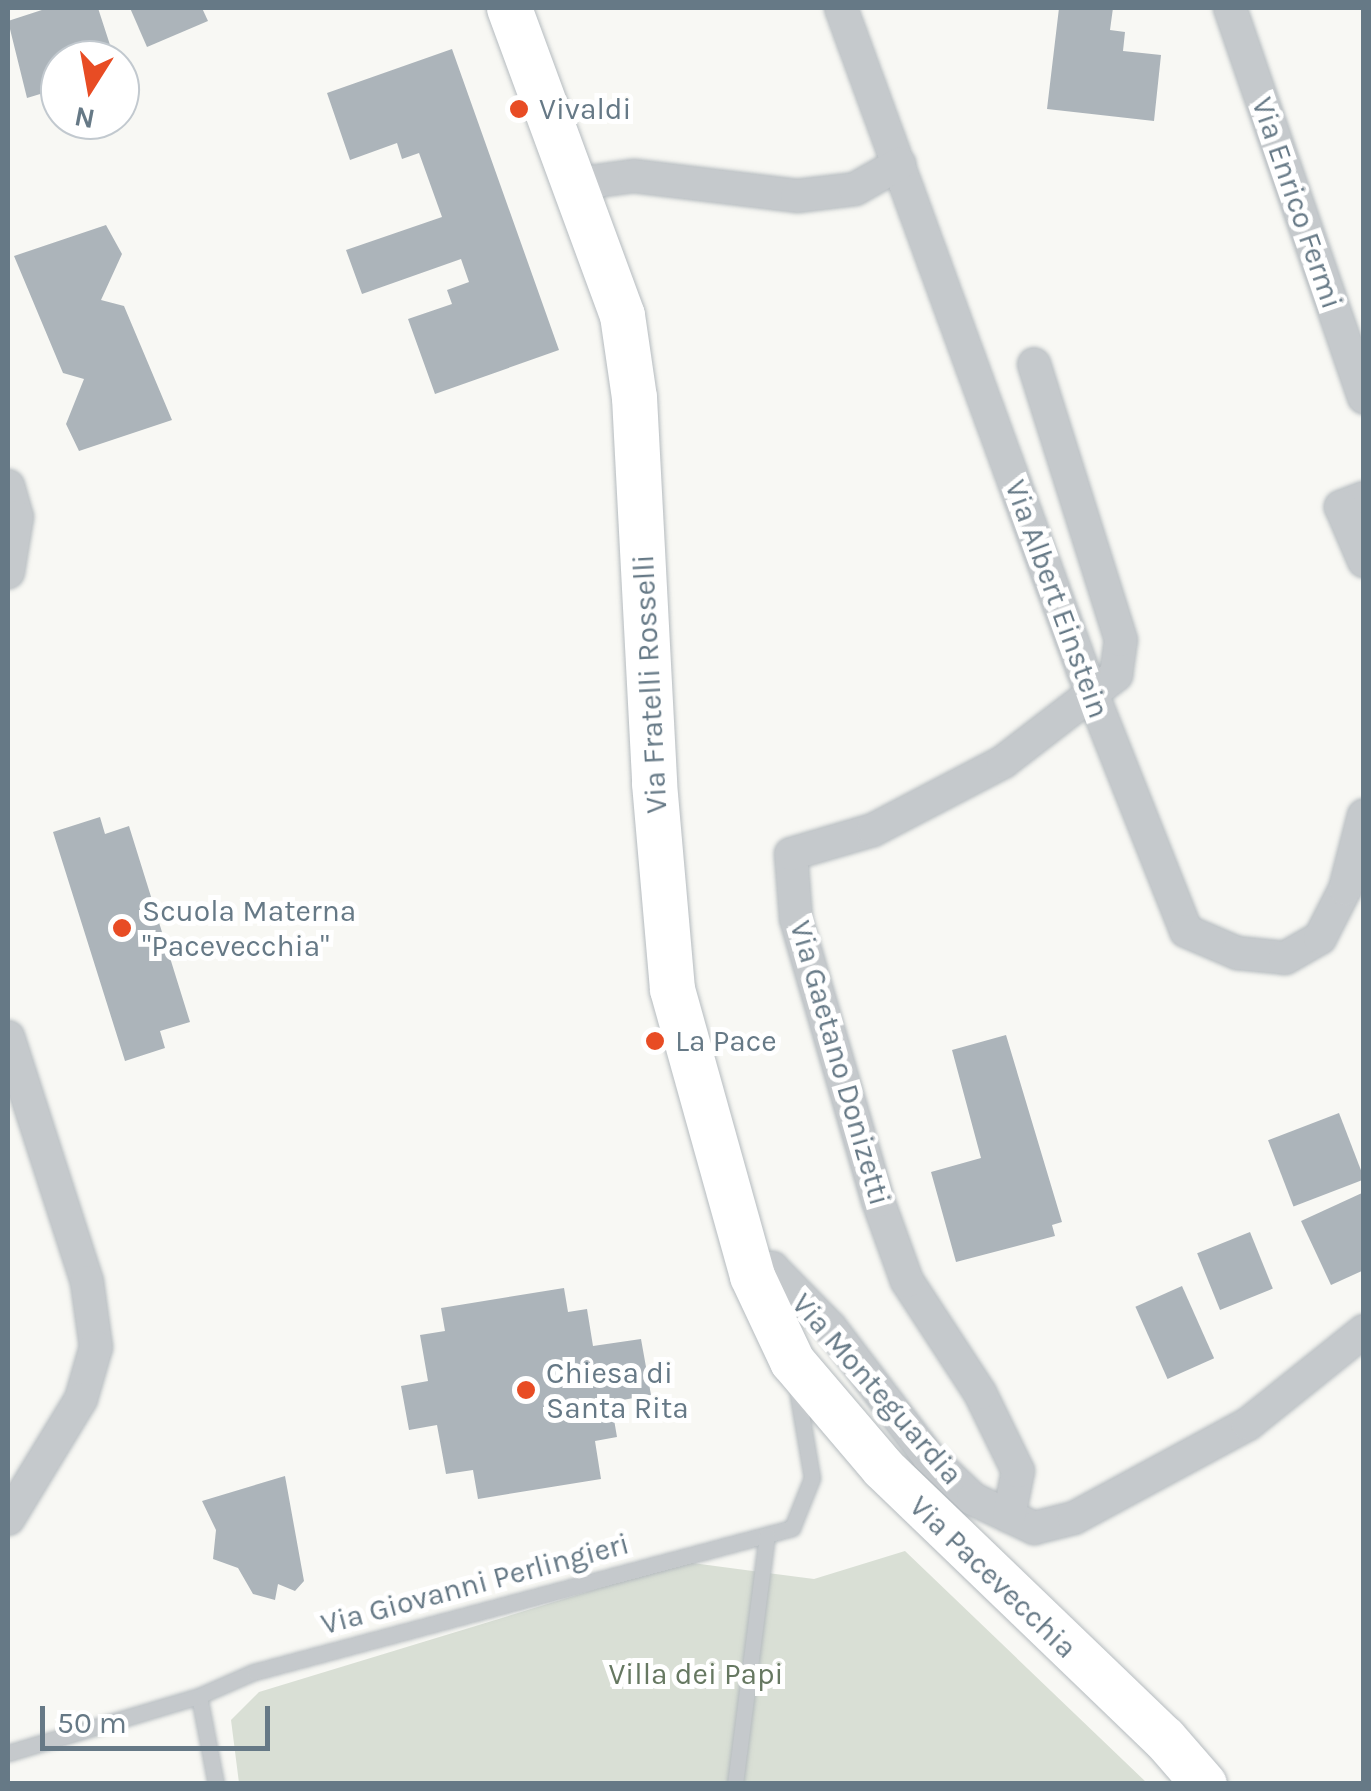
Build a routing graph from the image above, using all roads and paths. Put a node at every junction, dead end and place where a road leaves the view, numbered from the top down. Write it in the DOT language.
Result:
graph roads {
  1 [pos="509,8"];
  2 [pos="841,8"];
  3 [pos="1230,8"];
  4 [pos="899,164"];
  5 [pos="575,184"];
  6 [pos="1034,364"];
  7 [pos="1364,398"];
  8 [pos="8,486"];
  9 [pos="1364,498"];
  10 [pos="1364,561"];
  11 [pos="8,572"];
  12 [pos="1091,692"];
  13 [pos="1364,816"];
  14 [pos="8,1037"];
  15 [pos="752,1276"];
  16 [pos="1364,1331"];
  17 [pos="792,1360"];
  18 [pos="1009,1516"];
  19 [pos="8,1519"];
  20 [pos="768,1535"];
  21 [pos="199,1696"];
  22 [pos="8,1754"];
  23 [pos="216,1784"];
  24 [pos="735,1784"];
  25 [pos="1204,1784"];
  1 -- 5 [label="street, Via Fratelli Rosselli"];
  2 -- 4 [label="street, Via Albert Einstein"];
  3 -- 7 [label="street, Via Enrico Fermi"];
  4 -- 5 [label="street"];
  4 -- 12 [label="street, Via Albert Einstein"];
  5 -- 15 [label="street, Via Fratelli Rosselli"];
  6 -- 12 [label="street, Via Gaetano Donizetti"];
  8 -- 11 [label="street"];
  9 -- 10 [label="street"];
  12 -- 13 [label="street, Via Albert Einstein"];
  12 -- 18 [label="street, Via Gaetano Donizetti"];
  14 -- 19 [label="street"];
  15 -- 17 [label="street, Via Fratelli Rosselli"];
  15 -- 18 [label="street, Via Monteguardia"];
  16 -- 18 [label="street, Via Monteguardia"];
  17 -- 20 [label="lane, Via Giovanni Perlingieri"];
  17 -- 25 [label="street, Via Pacevecchia"];
  20 -- 21 [label="lane, Via Giovanni Perlingieri"];
  20 -- 24 [label="lane"];
  21 -- 22 [label="lane, Via Giovanni Perlingieri"];
  21 -- 23 [label="lane"];
}
